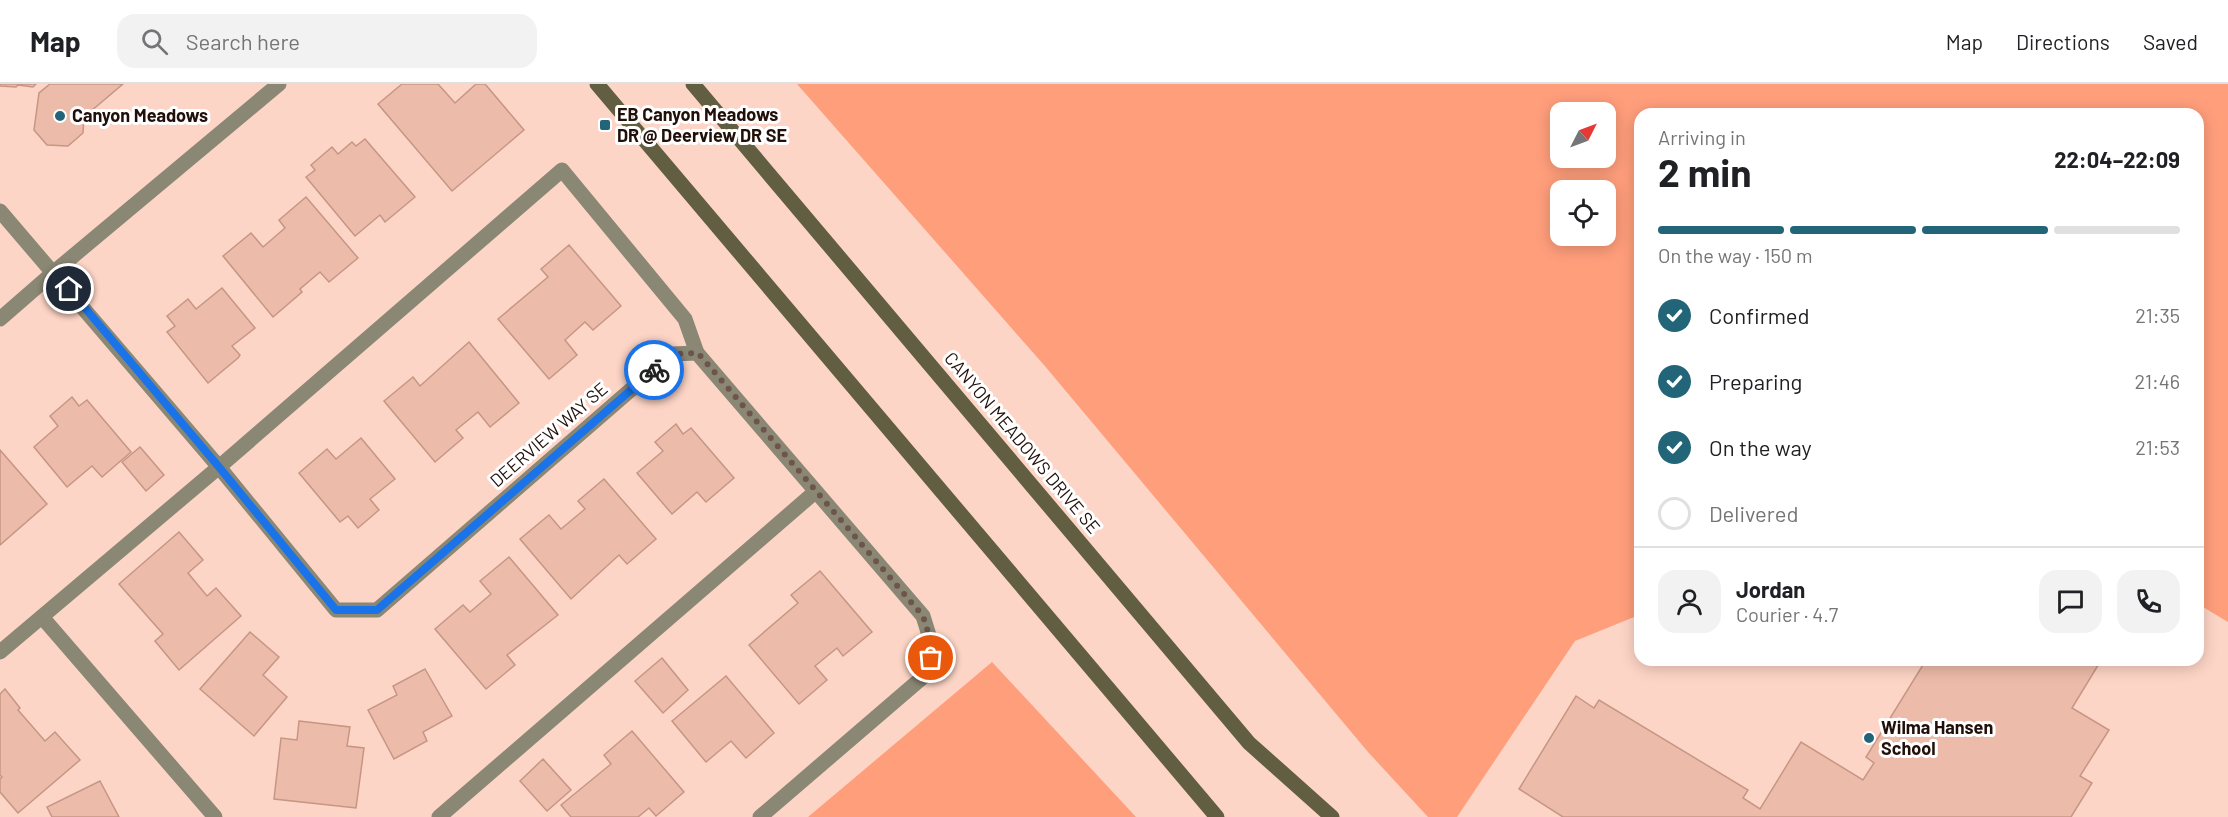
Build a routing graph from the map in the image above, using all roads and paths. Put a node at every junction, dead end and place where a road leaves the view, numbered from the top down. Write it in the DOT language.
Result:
graph roads {
  1 [pos="279,84"];
  2 [pos="597,84"];
  3 [pos="693,84"];
  4 [pos="0,211"];
  5 [pos="54,272"];
  6 [pos="0,319"];
  7 [pos="698,353"];
  8 [pos="219,467"];
  9 [pos="815,492"];
  10 [pos="42,617"];
  11 [pos="0,652"];
  12 [pos="215,817"];
  13 [pos="439,817"];
  14 [pos="760,817"];
  15 [pos="1217,817"];
  16 [pos="1332,817"];
  1 -- 5 [label="street"];
  2 -- 15 [label="street"];
  3 -- 16 [label="street, CANYON MEADOWS DRIVE SE"];
  4 -- 5 [label="street, DEERVIEW WAY SE"];
  5 -- 6 [label="street"];
  5 -- 8 [label="street, DEERVIEW WAY SE"];
  7 -- 8 [label="street, DEERVIEW WAY SE"];
  7 -- 8 [label="street"];
  7 -- 9 [label="street"];
  8 -- 10 [label="street"];
  9 -- 13 [label="street"];
  9 -- 14 [label="street"];
  10 -- 11 [label="street"];
  10 -- 12 [label="street"];
}
